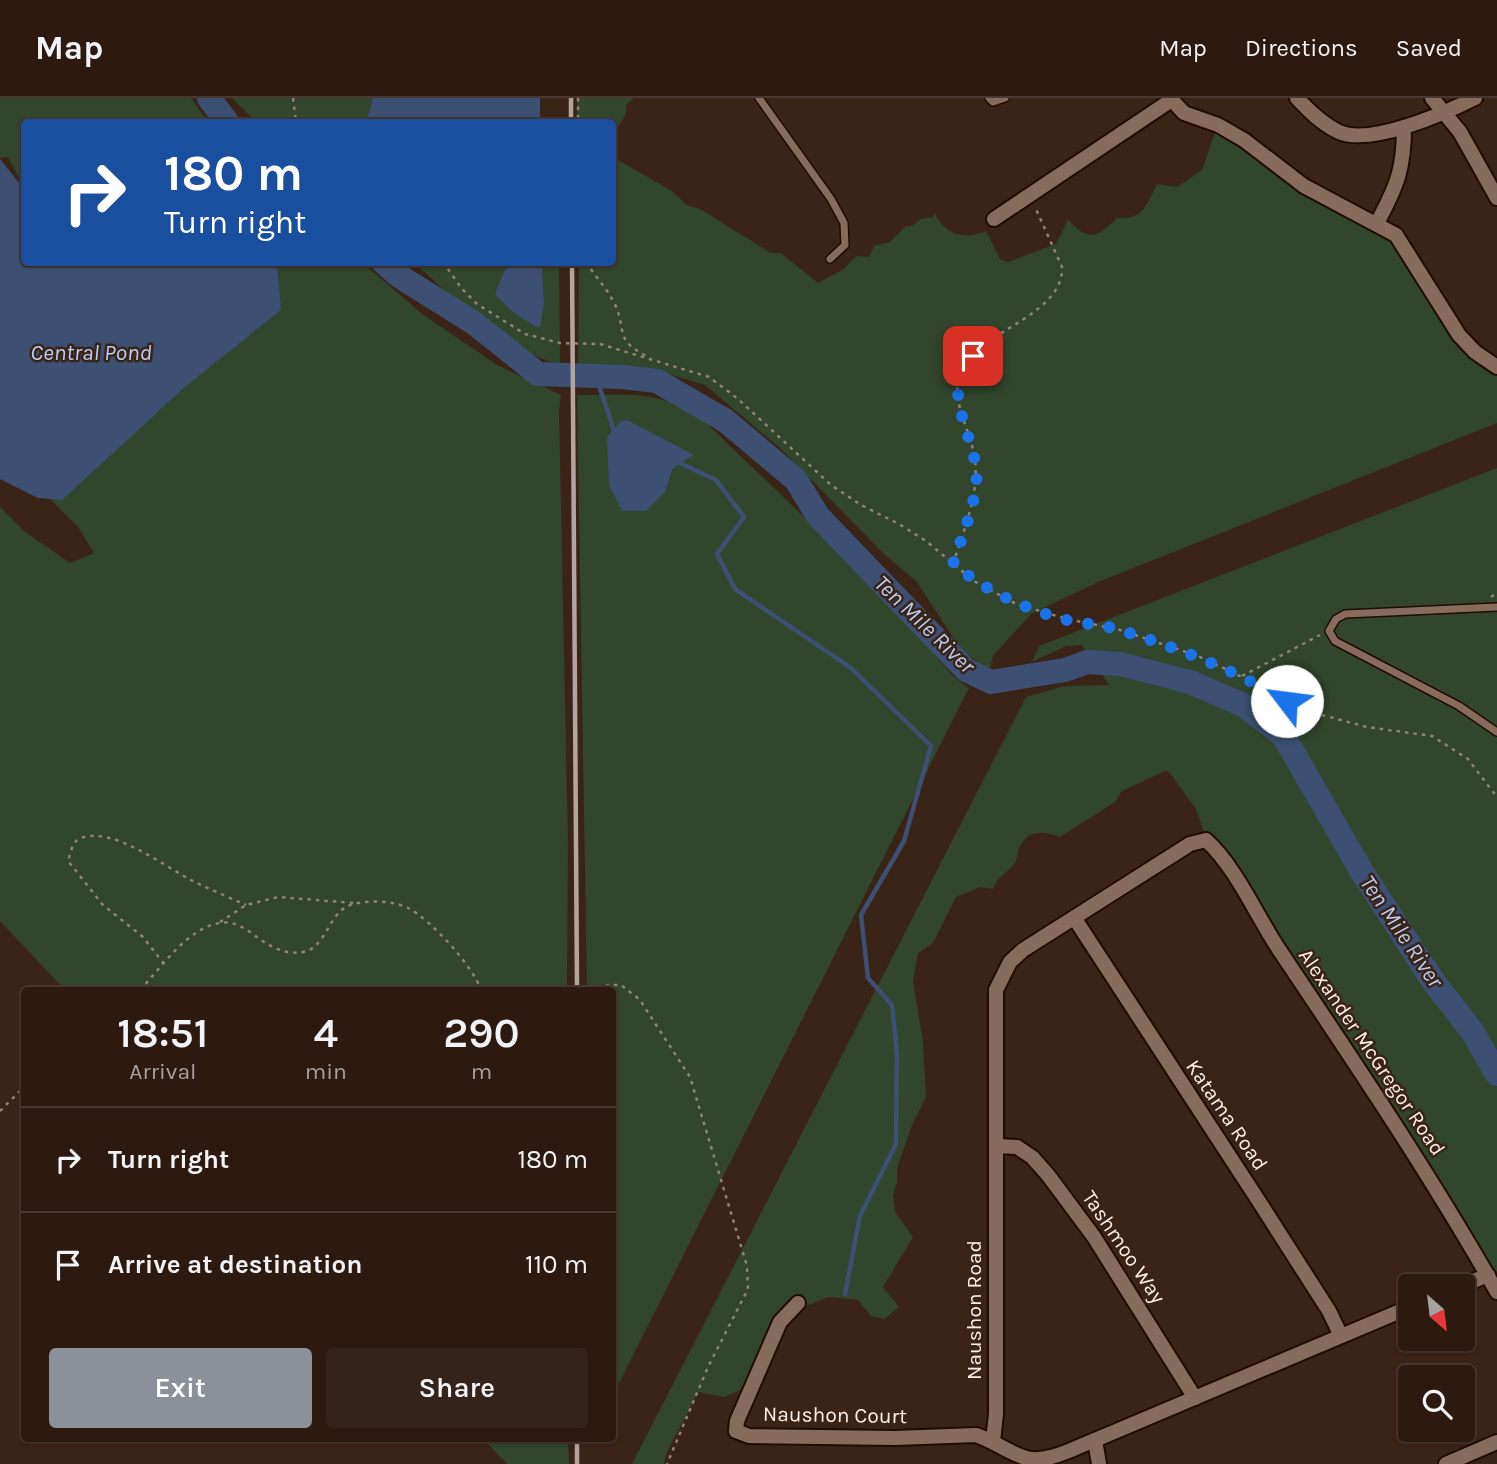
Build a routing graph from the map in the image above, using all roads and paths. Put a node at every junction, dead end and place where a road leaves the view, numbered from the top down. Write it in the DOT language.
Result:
graph roads {
  1 [pos="293,98"];
  2 [pos="578,98"];
  3 [pos="759,98"];
  4 [pos="989,98"];
  5 [pos="1005,98"];
  6 [pos="1297,98"];
  7 [pos="1432,98"];
  8 [pos="1475,98"];
  9 [pos="1170,99"];
  10 [pos="1447,113"];
  11 [pos="296,119"];
  12 [pos="578,119"];
  13 [pos="1405,127"];
  14 [pos="1029,195"];
  15 [pos="1497,198"];
  16 [pos="994,219"];
  17 [pos="1377,223"];
  18 [pos="830,260"];
  19 [pos="446,266"];
  20 [pos="589,266"];
  21 [pos="654,359"];
  22 [pos="1497,367"];
  23 [pos="953,564"];
  24 [pos="1497,607"];
  25 [pos="1329,631"];
  26 [pos="1242,676"];
  27 [pos="1497,732"];
  28 [pos="1497,797"];
  29 [pos="1206,840"];
  30 [pos="357,903"];
  31 [pos="246,905"];
  32 [pos="1075,919"];
  33 [pos="220,922"];
  34 [pos="164,964"];
  35 [pos="143,987"];
  36 [pos="480,987"];
  37 [pos="604,987"];
  38 [pos="21,1090"];
  39 [pos="0,1111"];
  40 [pos="996,1146"];
  41 [pos="1488,1275"];
  42 [pos="1475,1280"];
  43 [pos="1497,1292"];
  44 [pos="798,1303"];
  45 [pos="1398,1312"];
  46 [pos="1341,1336"];
  47 [pos="1195,1398"];
  48 [pos="1095,1440"];
  49 [pos="993,1441"];
  50 [pos="1497,1442"];
  51 [pos="667,1464"];
  52 [pos="1099,1464"];
  53 [pos="1446,1464"];
  1 -- 11 [label="path"];
  2 -- 12 [label="path"];
  3 -- 18 [label="lane"];
  4 -- 5 [label="lane"];
  6 -- 13 [label="street"];
  7 -- 10 [label="street"];
  8 -- 10 [label="street"];
  9 -- 14 [label="street"];
  9 -- 17 [label="street"];
  10 -- 13 [label="street"];
  10 -- 15 [label="street"];
  13 -- 17 [label="street"];
  14 -- 16 [label="street"];
  14 -- 23 [label="path"];
  17 -- 22 [label="street"];
  19 -- 21 [label="path"];
  20 -- 21 [label="path"];
  21 -- 23 [label="path"];
  23 -- 26 [label="path"];
  24 -- 25 [label="lane"];
  25 -- 26 [label="path"];
  25 -- 27 [label="lane"];
  26 -- 28 [label="path"];
  29 -- 32 [label="street, Naushon Road"];
  29 -- 41 [label="street, Alexander McGregor Road"];
  30 -- 31 [label="path"];
  30 -- 33 [label="path"];
  30 -- 36 [label="path"];
  31 -- 33 [label="path"];
  31 -- 34 [label="path"];
  32 -- 40 [label="street, Naushon Road"];
  32 -- 46 [label="street, Katama Road"];
  33 -- 34 [label="path"];
  34 -- 35 [label="path"];
  37 -- 51 [label="path"];
  38 -- 39 [label="path"];
  40 -- 47 [label="street, Tashmoo Way"];
  40 -- 49 [label="street, Naushon Road"];
  41 -- 42 [label="street"];
  41 -- 43 [label="street, Alexander McGregor Road"];
  44 -- 49 [label="street, Naushon Court"];
  45 -- 46 [label="street"];
  46 -- 47 [label="street"];
  47 -- 48 [label="street"];
  48 -- 49 [label="street"];
  48 -- 52 [label="street"];
  50 -- 53 [label="street"];
}
